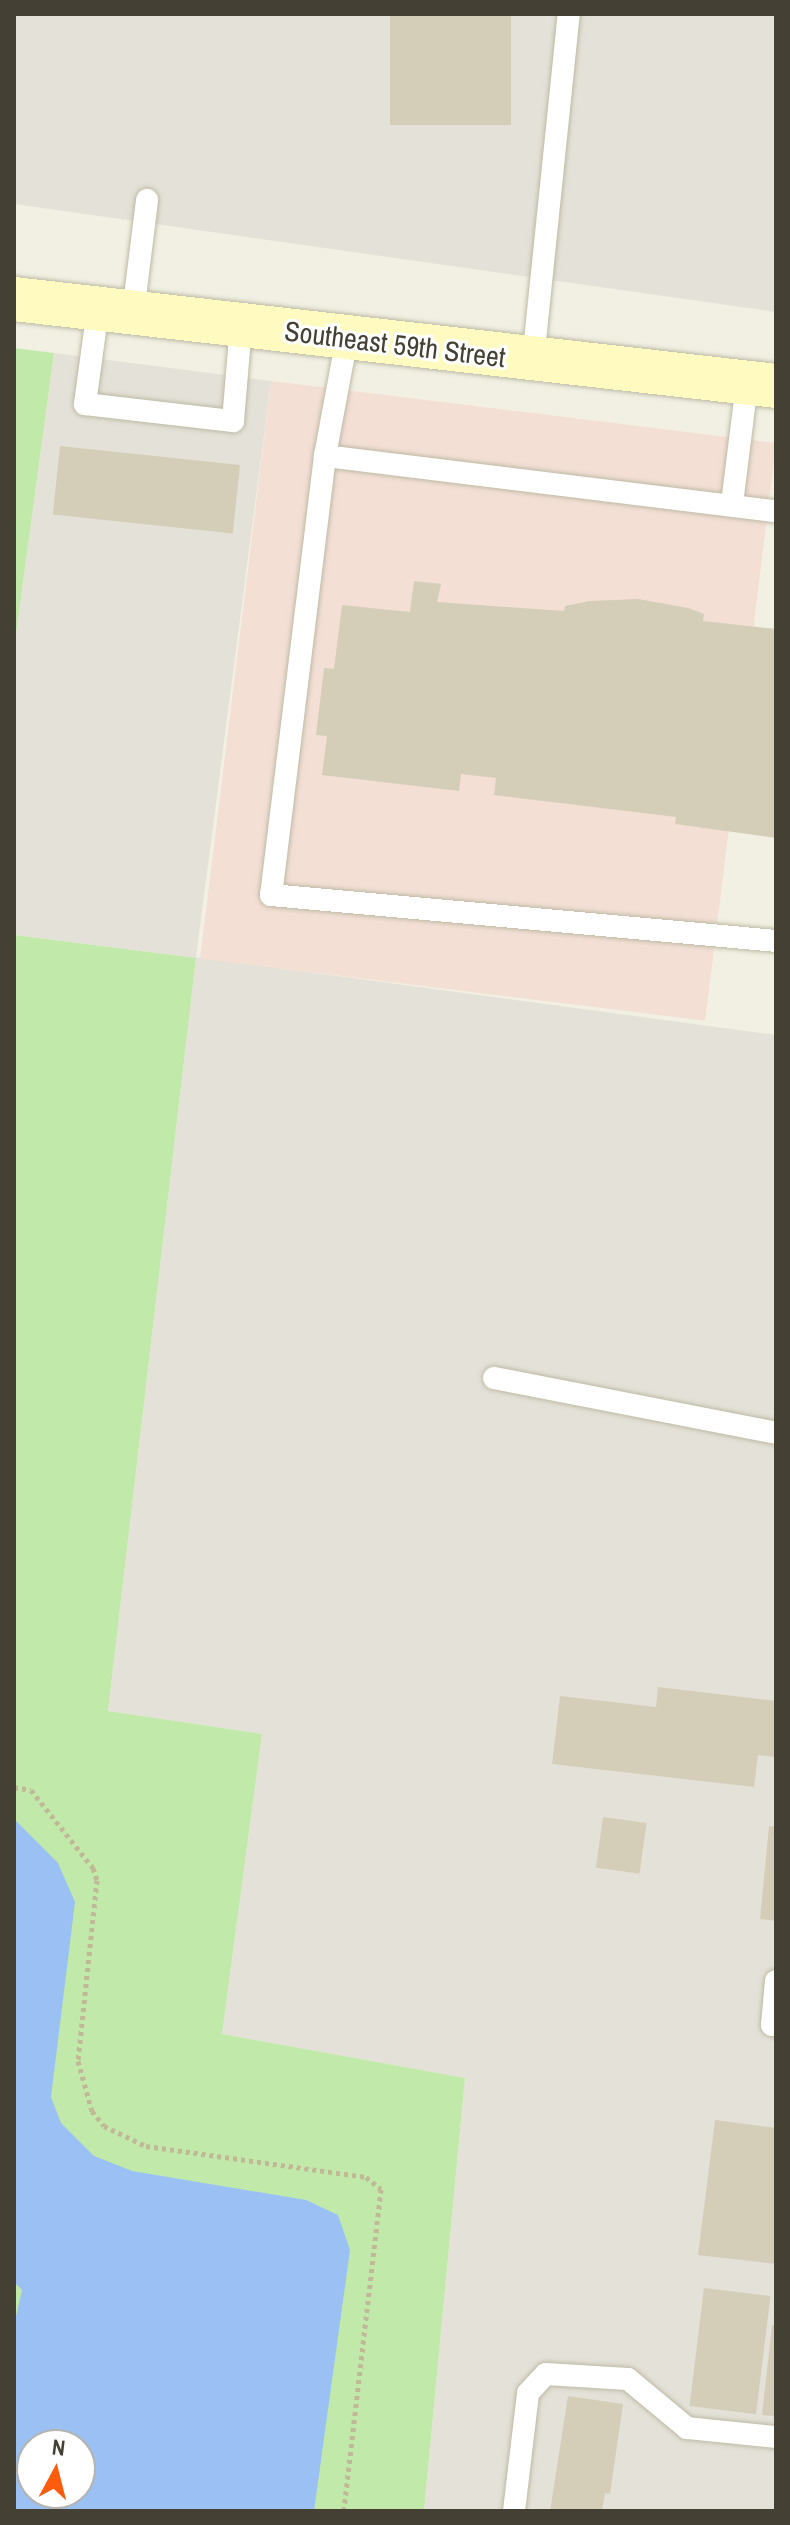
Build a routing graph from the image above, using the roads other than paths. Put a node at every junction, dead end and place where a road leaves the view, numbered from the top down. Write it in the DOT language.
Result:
graph roads {
  1 [pos="569,14"];
  2 [pos="147,200"];
  3 [pos="14,299"];
  4 [pos="116,311"];
  5 [pos="241,326"];
  6 [pos="347,338"];
  7 [pos="533,360"];
  8 [pos="762,385"];
  9 [pos="325,456"];
  10 [pos="732,504"];
  11 [pos="776,511"];
  12 [pos="776,941"];
  13 [pos="494,1378"];
  14 [pos="776,1433"];
  15 [pos="776,1981"];
  16 [pos="776,2025"];
  17 [pos="776,2437"];
  18 [pos="514,2511"];
  1 -- 7 [label="lane"];
  2 -- 4 [label="lane"];
  3 -- 4 [label="main road, Southeast 59th Street"];
  4 -- 5 [label="main road, Southeast 59th Street"];
  4 -- 5 [label="lane"];
  5 -- 6 [label="main road, Southeast 59th Street"];
  6 -- 7 [label="main road, Southeast 59th Street"];
  6 -- 9 [label="lane"];
  7 -- 8 [label="main road, Southeast 59th Street"];
  8 -- 10 [label="lane"];
  9 -- 10 [label="lane"];
  9 -- 12 [label="lane"];
  10 -- 11 [label="lane"];
  13 -- 14 [label="lane"];
  15 -- 16 [label="lane"];
  17 -- 18 [label="lane"];
}
